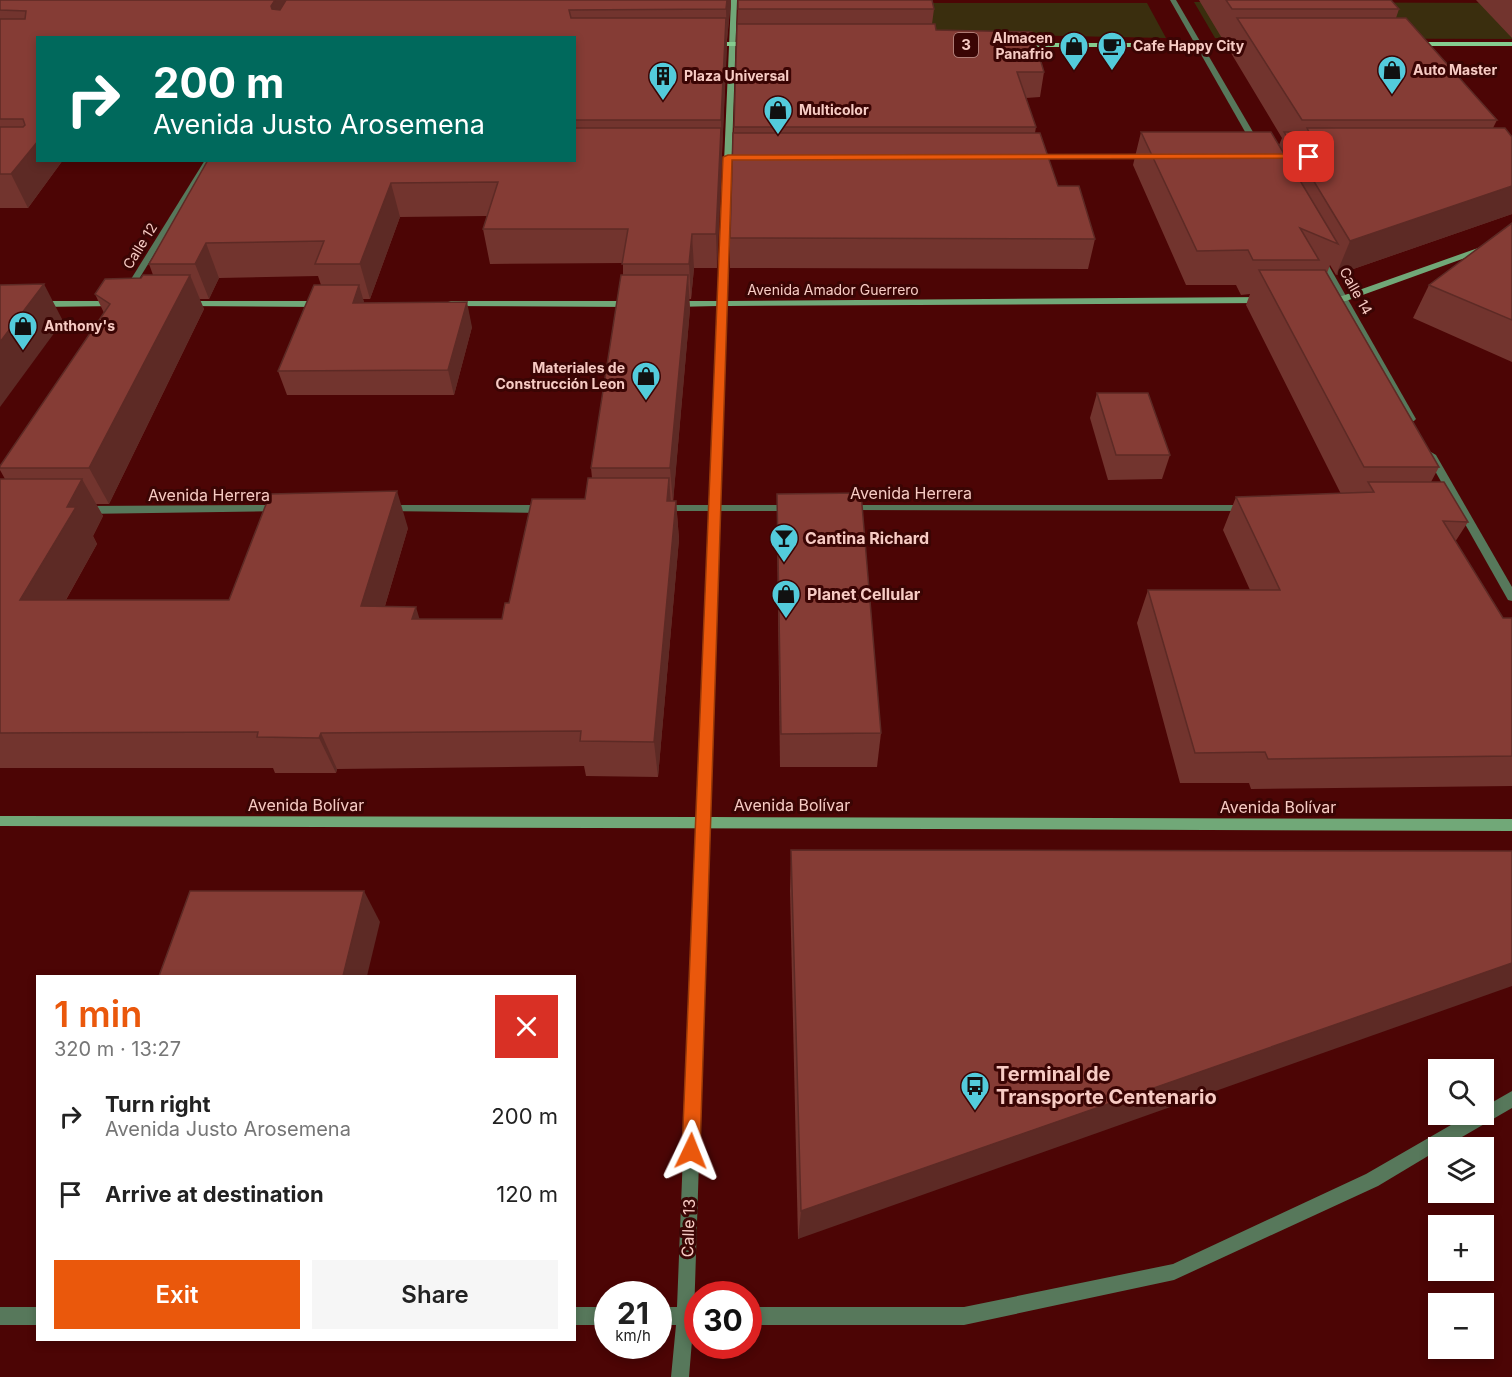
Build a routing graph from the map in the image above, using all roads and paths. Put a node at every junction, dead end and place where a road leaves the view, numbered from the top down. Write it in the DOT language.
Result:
graph roads {
  1 [pos="734,0"];
  2 [pos="1173,0"];
  3 [pos="698,44"];
  4 [pos="732,44"];
  5 [pos="768,44"];
  6 [pos="1396,44"];
  7 [pos="1512,44"];
  8 [pos="1008,45"];
  9 [pos="1200,45"];
  10 [pos="1258,45"];
  11 [pos="716,157"];
  12 [pos="728,157"];
  13 [pos="740,157"];
  14 [pos="1025,157"];
  15 [pos="1156,157"];
  16 [pos="1263,157"];
  17 [pos="208,162"];
  18 [pos="1512,238"];
  19 [pos="1315,248"];
  20 [pos="1320,299"];
  21 [pos="1343,299"];
  22 [pos="1272,300"];
  23 [pos="22,304"];
  24 [pos="120,304"];
  25 [pos="132,304"];
  26 [pos="179,304"];
  27 [pos="333,304"];
  28 [pos="439,304"];
  29 [pos="640,304"];
  30 [pos="664,304"];
  31 [pos="723,304"];
  32 [pos="114,314"];
  33 [pos="1417,429"];
  34 [pos="1428,448"];
  35 [pos="714,508"];
  36 [pos="797,508"];
  37 [pos="833,508"];
  38 [pos="1260,508"];
  39 [pos="289,509"];
  40 [pos="370,509"];
  41 [pos="560,509"];
  42 [pos="655,509"];
  43 [pos="70,510"];
  44 [pos="1512,597"];
  45 [pos="0,821"];
  46 [pos="703,822"];
  47 [pos="1512,825"];
  48 [pos="1512,1099"];
  49 [pos="692,1281"];
  50 [pos="0,1316"];
  51 [pos="36,1316"];
  52 [pos="576,1316"];
  53 [pos="594,1316"];
  54 [pos="762,1316"];
  55 [pos="684,1355"];
  56 [pos="680,1377"];
  1 -- 4 [label="main road, Calle 13"];
  2 -- 9 [label="street"];
  3 -- 4 [label="main road"];
  4 -- 5 [label="main road"];
  4 -- 12 [label="main road, Calle 13"];
  6 -- 7 [label="main road"];
  8 -- 9 [label="main road"];
  9 -- 10 [label="main road"];
  9 -- 16 [label="street"];
  11 -- 12 [label="street"];
  12 -- 13 [label="street"];
  12 -- 31 [label="main road, Calle 13"];
  14 -- 15 [label="street"];
  17 -- 24 [label="street, Calle 12"];
  18 -- 21 [label="main road"];
  19 -- 21 [label="street, Calle 14"];
  20 -- 21 [label="main road"];
  21 -- 33 [label="street, Calle 14"];
  22 -- 31 [label="main road, Avenida Amador Guerrero"];
  23 -- 24 [label="main road"];
  24 -- 25 [label="main road"];
  24 -- 32 [label="street, Calle 12"];
  26 -- 27 [label="main road"];
  28 -- 29 [label="main road"];
  30 -- 31 [label="main road, Avenida Amador Guerrero"];
  31 -- 35 [label="main road, Calle 13"];
  34 -- 44 [label="street"];
  35 -- 36 [label="street"];
  35 -- 42 [label="street"];
  35 -- 46 [label="main road, Calle 13"];
  37 -- 38 [label="street, Avenida Herrera"];
  39 -- 43 [label="street, Avenida Herrera"];
  40 -- 41 [label="street"];
  45 -- 46 [label="main road, Avenida Bolívar"];
  46 -- 47 [label="main road, Avenida Bolívar"];
  46 -- 49 [label="street, Calle 13"];
  48 -- 54 [label="street"];
  50 -- 51 [label="street"];
  52 -- 53 [label="street"];
  55 -- 56 [label="street, Calle 13"];
}
